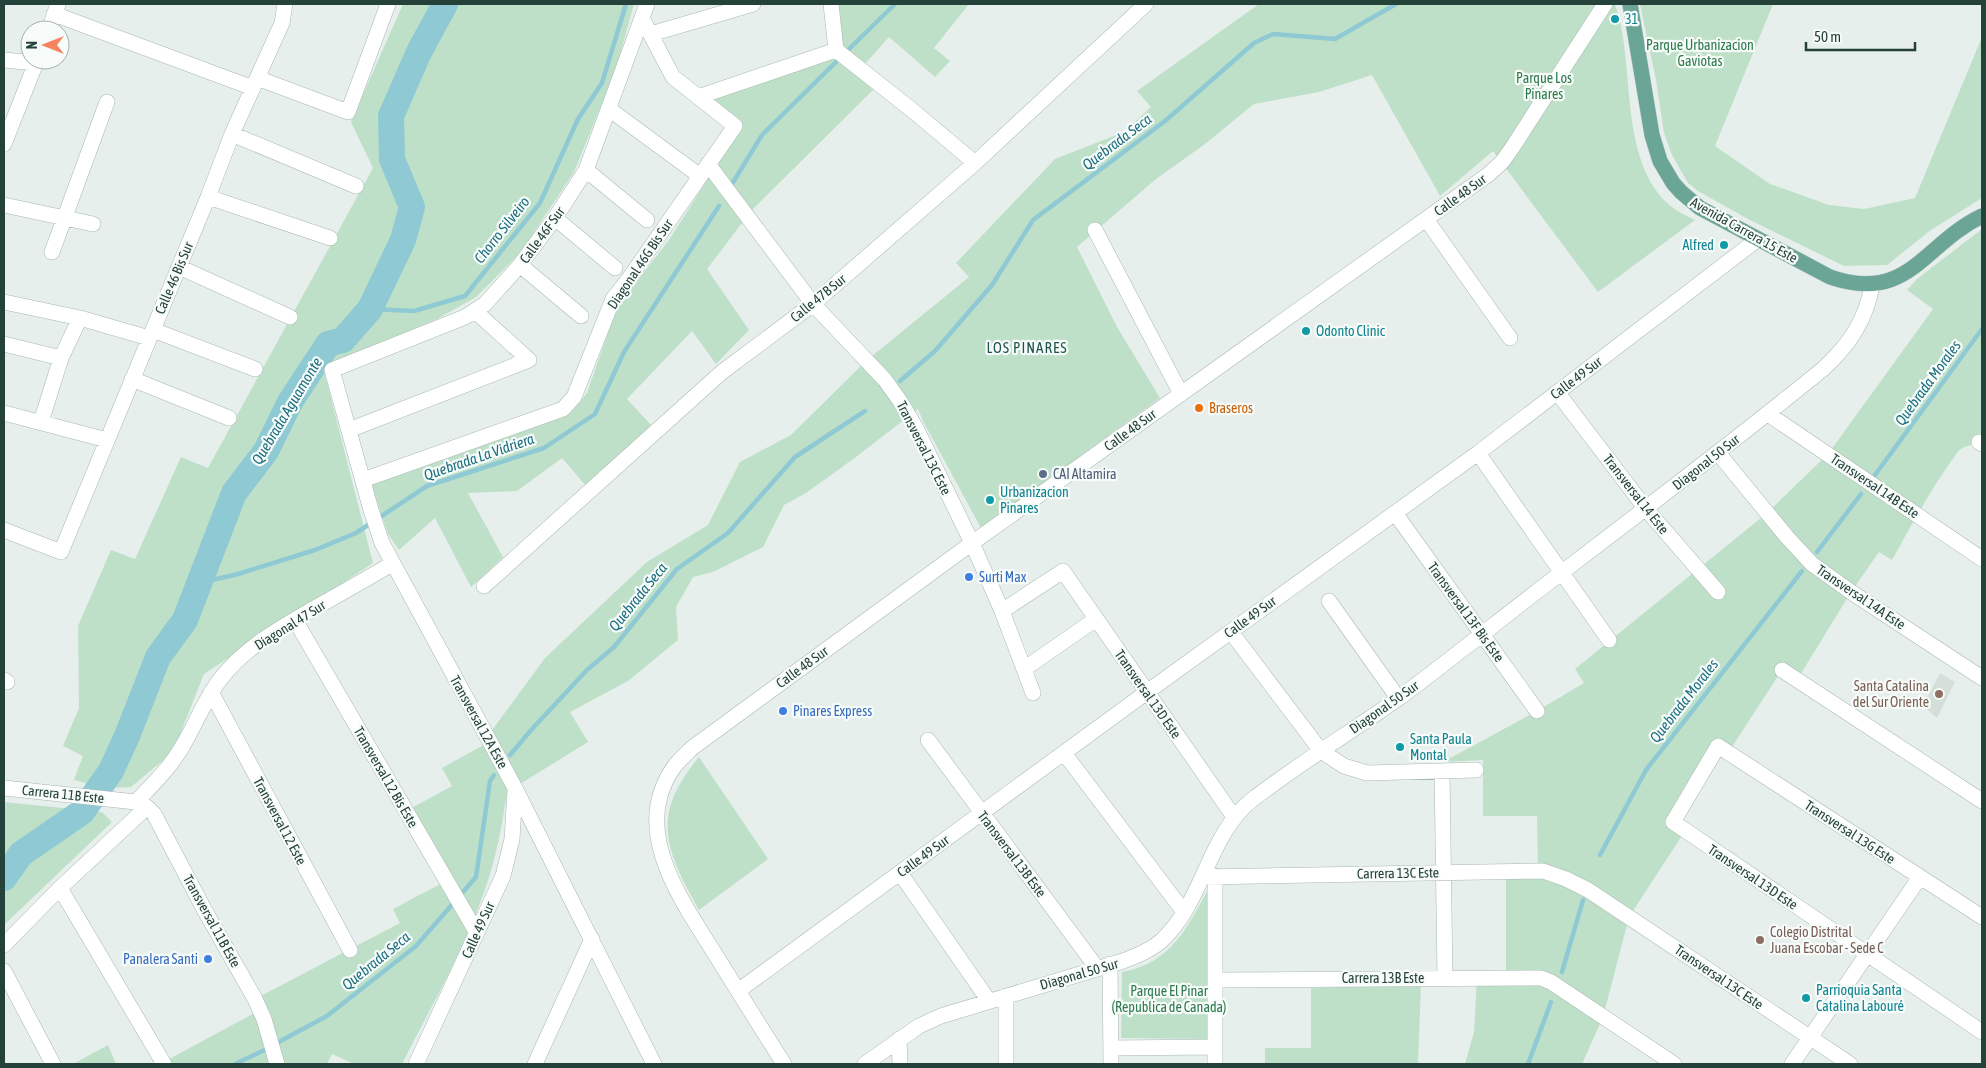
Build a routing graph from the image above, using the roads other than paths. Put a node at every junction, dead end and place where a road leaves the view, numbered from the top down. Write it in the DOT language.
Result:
graph roads {
  1 [pos="285,4"];
  2 [pos="388,4"];
  3 [pos="753,4"];
  4 [pos="831,4"];
  5 [pos="1146,4"];
  6 [pos="1606,4"];
  7 [pos="1630,4"];
  8 [pos="56,9"];
  9 [pos="644,11"];
  10 [pos="651,34"];
  11 [pos="836,50"];
  12 [pos="4,60"];
  13 [pos="20,61"];
  14 [pos="33,70"];
  15 [pos="255,83"];
  16 [pos="698,97"];
  17 [pos="107,102"];
  18 [pos="609,109"];
  19 [pos="232,134"];
  20 [pos="4,141"];
  21 [pos="975,163"];
  22 [pos="586,170"];
  23 [pos="704,170"];
  24 [pos="356,186"];
  25 [pos="208,196"];
  26 [pos="4,205"];
  27 [pos="1982,216"];
  28 [pos="64,218"];
  29 [pos="555,218"];
  30 [pos="1426,219"];
  31 [pos="647,220"];
  32 [pos="93,224"];
  33 [pos="1095,230"];
  34 [pos="330,238"];
  35 [pos="1758,239"];
  36 [pos="52,252"];
  37 [pos="520,265"];
  38 [pos="179,267"];
  39 [pos="615,268"];
  40 [pos="1872,284"];
  41 [pos="4,302"];
  42 [pos="812,304"];
  43 [pos="475,311"];
  44 [pos="580,316"];
  45 [pos="290,317"];
  46 [pos="80,318"];
  47 [pos="151,334"];
  48 [pos="1510,338"];
  49 [pos="4,344"];
  50 [pos="61,358"];
  51 [pos="255,369"];
  52 [pos="332,370"];
  53 [pos="132,379"];
  54 [pos="1557,392"];
  55 [pos="1180,394"];
  56 [pos="4,413"];
  57 [pos="1768,414"];
  58 [pos="229,418"];
  59 [pos="41,422"];
  60 [pos="349,430"];
  61 [pos="107,440"];
  62 [pos="1478,453"];
  63 [pos="1718,453"];
  64 [pos="363,480"];
  65 [pos="1646,509"];
  66 [pos="1395,513"];
  67 [pos="4,530"];
  68 [pos="972,543"];
  69 [pos="1982,559"];
  70 [pos="392,564"];
  71 [pos="1562,573"];
  72 [pos="484,586"];
  73 [pos="1718,592"];
  74 [pos="1328,601"];
  75 [pos="1002,611"];
  76 [pos="1096,618"];
  77 [pos="295,620"];
  78 [pos="1231,632"];
  79 [pos="1482,634"];
  80 [pos="1609,640"];
  81 [pos="1024,669"];
  82 [pos="1782,670"];
  83 [pos="1982,678"];
  84 [pos="211,692"];
  85 [pos="1147,692"];
  86 [pos="1033,693"];
  87 [pos="1398,698"];
  88 [pos="1537,712"];
  89 [pos="928,740"];
  90 [pos="1321,751"];
  91 [pos="1064,753"];
  92 [pos="1476,770"];
  93 [pos="1442,771"];
  94 [pos="4,788"];
  95 [pos="515,788"];
  96 [pos="1982,801"];
  97 [pos="135,803"];
  98 [pos="982,813"];
  99 [pos="1234,816"];
  100 [pos="1673,822"];
  101 [pos="1442,872"];
  102 [pos="900,873"];
  103 [pos="1209,877"];
  104 [pos="1920,877"];
  105 [pos="60,888"];
  106 [pos="1588,890"];
  107 [pos="1184,912"];
  108 [pos="1982,917"];
  109 [pos="477,933"];
  110 [pos="592,939"];
  111 [pos="4,945"];
  112 [pos="350,950"];
  113 [pos="1867,954"];
  114 [pos="1104,966"];
  115 [pos="4,971"];
  116 [pos="1445,978"];
  117 [pos="1215,980"];
  118 [pos="738,991"];
  119 [pos="1006,996"];
  120 [pos="990,1001"];
  121 [pos="1982,1032"];
  122 [pos="1810,1038"];
  123 [pos="899,1039"];
  124 [pos="1215,1047"];
  125 [pos="1111,1048"];
  126 [pos="54,1064"];
  127 [pos="164,1064"];
  128 [pos="277,1064"];
  129 [pos="416,1064"];
  130 [pos="535,1064"];
  131 [pos="654,1064"];
  132 [pos="784,1064"];
  133 [pos="865,1064"];
  134 [pos="900,1064"];
  135 [pos="1006,1064"];
  136 [pos="1111,1064"];
  137 [pos="1215,1064"];
  138 [pos="1674,1064"];
  139 [pos="1792,1064"];
  140 [pos="1850,1064"];
  1 -- 15 [label="street, Calle 46 Bis Sur"];
  2 -- 15 [label="street"];
  3 -- 10 [label="street"];
  4 -- 11 [label="street"];
  5 -- 21 [label="street, Calle 47B Sur"];
  6 -- 30 [label="street, Calle 48 Sur"];
  7 -- 35 [label="main road, Avenida Carrera 15 Este"];
  8 -- 15 [label="street"];
  9 -- 10 [label="street"];
  9 -- 18 [label="street, Calle 46F Sur"];
  10 -- 16 [label="street"];
  11 -- 16 [label="street"];
  11 -- 21 [label="street"];
  12 -- 13 [label="street"];
  14 -- 20 [label="street"];
  15 -- 19 [label="street, Calle 46 Bis Sur"];
  16 -- 23 [label="street, Diagonal 46G Bis Sur"];
  17 -- 28 [label="street"];
  18 -- 22 [label="street, Calle 46F Sur"];
  18 -- 23 [label="street, Transversal 13C Este"];
  19 -- 24 [label="street"];
  19 -- 25 [label="street, Calle 46 Bis Sur"];
  21 -- 42 [label="street, Calle 47B Sur"];
  22 -- 29 [label="street, Calle 46F Sur"];
  22 -- 31 [label="street"];
  23 -- 42 [label="street, Transversal 13C Este"];
  23 -- 64 [label="street, Diagonal 46G Bis Sur"];
  25 -- 34 [label="street"];
  25 -- 38 [label="street, Calle 46 Bis Sur"];
  26 -- 28 [label="street"];
  27 -- 40 [label="main road, Avenida Carrera 15 Este"];
  28 -- 32 [label="street"];
  28 -- 36 [label="street"];
  29 -- 37 [label="street, Calle 46F Sur"];
  29 -- 39 [label="street"];
  30 -- 48 [label="street"];
  30 -- 55 [label="street, Calle 48 Sur"];
  33 -- 55 [label="street"];
  35 -- 40 [label="main road, Avenida Carrera 15 Este"];
  35 -- 54 [label="street, Calle 49 Sur"];
  37 -- 43 [label="street, Calle 46F Sur"];
  37 -- 44 [label="street"];
  38 -- 45 [label="street"];
  38 -- 47 [label="street, Calle 46 Bis Sur"];
  40 -- 57 [label="street, Diagonal 50 Sur"];
  41 -- 46 [label="street"];
  42 -- 68 [label="street, Transversal 13C Este"];
  42 -- 72 [label="street, Calle 47B Sur"];
  43 -- 52 [label="street, Calle 46F Sur"];
  43 -- 60 [label="street"];
  46 -- 47 [label="street"];
  46 -- 50 [label="street"];
  47 -- 51 [label="street"];
  47 -- 53 [label="street, Calle 46 Bis Sur"];
  49 -- 50 [label="street"];
  50 -- 59 [label="street"];
  52 -- 60 [label="street, Transversal 12A Este"];
  53 -- 58 [label="street"];
  53 -- 61 [label="street, Calle 46 Bis Sur"];
  54 -- 62 [label="street, Calle 49 Sur"];
  54 -- 65 [label="street, Transversal 14 Este"];
  55 -- 68 [label="street, Calle 48 Sur"];
  56 -- 59 [label="street"];
  57 -- 63 [label="street, Diagonal 50 Sur"];
  57 -- 69 [label="street, Transversal 14B Este"];
  59 -- 61 [label="street"];
  60 -- 64 [label="street, Transversal 12A Este"];
  61 -- 67 [label="street, Calle 46 Bis Sur"];
  62 -- 66 [label="street, Calle 49 Sur"];
  62 -- 71 [label="street"];
  63 -- 65 [label="street, Diagonal 50 Sur"];
  63 -- 83 [label="street, Transversal 14A Este"];
  64 -- 70 [label="street, Transversal 12A Este"];
  65 -- 71 [label="street, Diagonal 50 Sur"];
  65 -- 73 [label="street, Transversal 14 Este"];
  66 -- 78 [label="street, Calle 49 Sur"];
  66 -- 79 [label="street, Transversal 13F Bis Este"];
  68 -- 75 [label="street, Transversal 13C Este"];
  68 -- 118 [label="street, Calle 48 Sur"];
  70 -- 77 [label="street, Diagonal 47 Sur"];
  70 -- 95 [label="street, Transversal 12A Este"];
  71 -- 79 [label="street, Diagonal 50 Sur"];
  71 -- 80 [label="street"];
  74 -- 87 [label="street"];
  75 -- 76 [label="street, Transversal 13D Este"];
  75 -- 81 [label="street, Transversal 13C Este"];
  76 -- 81 [label="street"];
  76 -- 85 [label="street, Transversal 13D Este"];
  77 -- 84 [label="street, Diagonal 47 Sur"];
  77 -- 109 [label="street, Transversal 12 Bis Este"];
  78 -- 85 [label="street, Calle 49 Sur"];
  78 -- 90 [label="street"];
  79 -- 87 [label="street, Diagonal 50 Sur"];
  79 -- 88 [label="street, Transversal 13F Bis Este"];
  81 -- 86 [label="street, Transversal 13C Este"];
  82 -- 96 [label="street"];
  84 -- 97 [label="street, Diagonal 47 Sur"];
  84 -- 112 [label="street, Transversal 12 Este"];
  85 -- 91 [label="street, Calle 49 Sur"];
  85 -- 99 [label="street, Transversal 13D Este"];
  87 -- 90 [label="street, Diagonal 50 Sur"];
  89 -- 98 [label="street, Transversal 13B Este"];
  90 -- 93 [label="street"];
  90 -- 99 [label="street, Diagonal 50 Sur"];
  91 -- 98 [label="street, Calle 49 Sur"];
  91 -- 107 [label="street"];
  92 -- 93 [label="street"];
  93 -- 101 [label="street"];
  94 -- 97 [label="street, Carrera 11B Este"];
  95 -- 109 [label="street, Calle 49 Sur"];
  95 -- 110 [label="street, Transversal 12A Este"];
  97 -- 105 [label="street, Diagonal 47 Sur"];
  97 -- 128 [label="street, Transversal 11B Este"];
  98 -- 102 [label="street, Calle 49 Sur"];
  98 -- 114 [label="street, Transversal 13B Este"];
  99 -- 103 [label="street, Diagonal 50 Sur"];
  100 -- 104 [label="street, Transversal 13G Este"];
  100 -- 113 [label="street, Transversal 13D Este"];
  101 -- 103 [label="street, Carrera 13C Este"];
  101 -- 106 [label="street, Carrera 13C Este"];
  101 -- 116 [label="street"];
  102 -- 118 [label="street, Calle 49 Sur"];
  102 -- 120 [label="street"];
  103 -- 107 [label="street, Diagonal 50 Sur"];
  103 -- 117 [label="street"];
  104 -- 108 [label="street, Transversal 13G Este"];
  104 -- 113 [label="street"];
  105 -- 111 [label="street, Diagonal 47 Sur"];
  105 -- 127 [label="street"];
  106 -- 122 [label="street, Transversal 13C Este"];
  107 -- 114 [label="street, Diagonal 50 Sur"];
  109 -- 129 [label="street, Calle 49 Sur"];
  110 -- 130 [label="street"];
  110 -- 131 [label="street, Transversal 12A Este"];
  113 -- 121 [label="street, Transversal 13D Este"];
  113 -- 122 [label="street"];
  114 -- 119 [label="street, Diagonal 50 Sur"];
  114 -- 125 [label="street"];
  115 -- 126 [label="street"];
  116 -- 117 [label="street, Carrera 13B Este"];
  116 -- 138 [label="street, Carrera 13B Este"];
  117 -- 124 [label="street"];
  118 -- 132 [label="street, Calle 48 Sur"];
  119 -- 120 [label="street, Diagonal 50 Sur"];
  119 -- 135 [label="street"];
  120 -- 123 [label="street, Diagonal 50 Sur"];
  122 -- 139 [label="street"];
  122 -- 140 [label="street, Transversal 13C Este"];
  123 -- 133 [label="street, Diagonal 50 Sur"];
  123 -- 134 [label="street"];
  124 -- 125 [label="street"];
  124 -- 137 [label="street"];
  125 -- 136 [label="street"];
}
